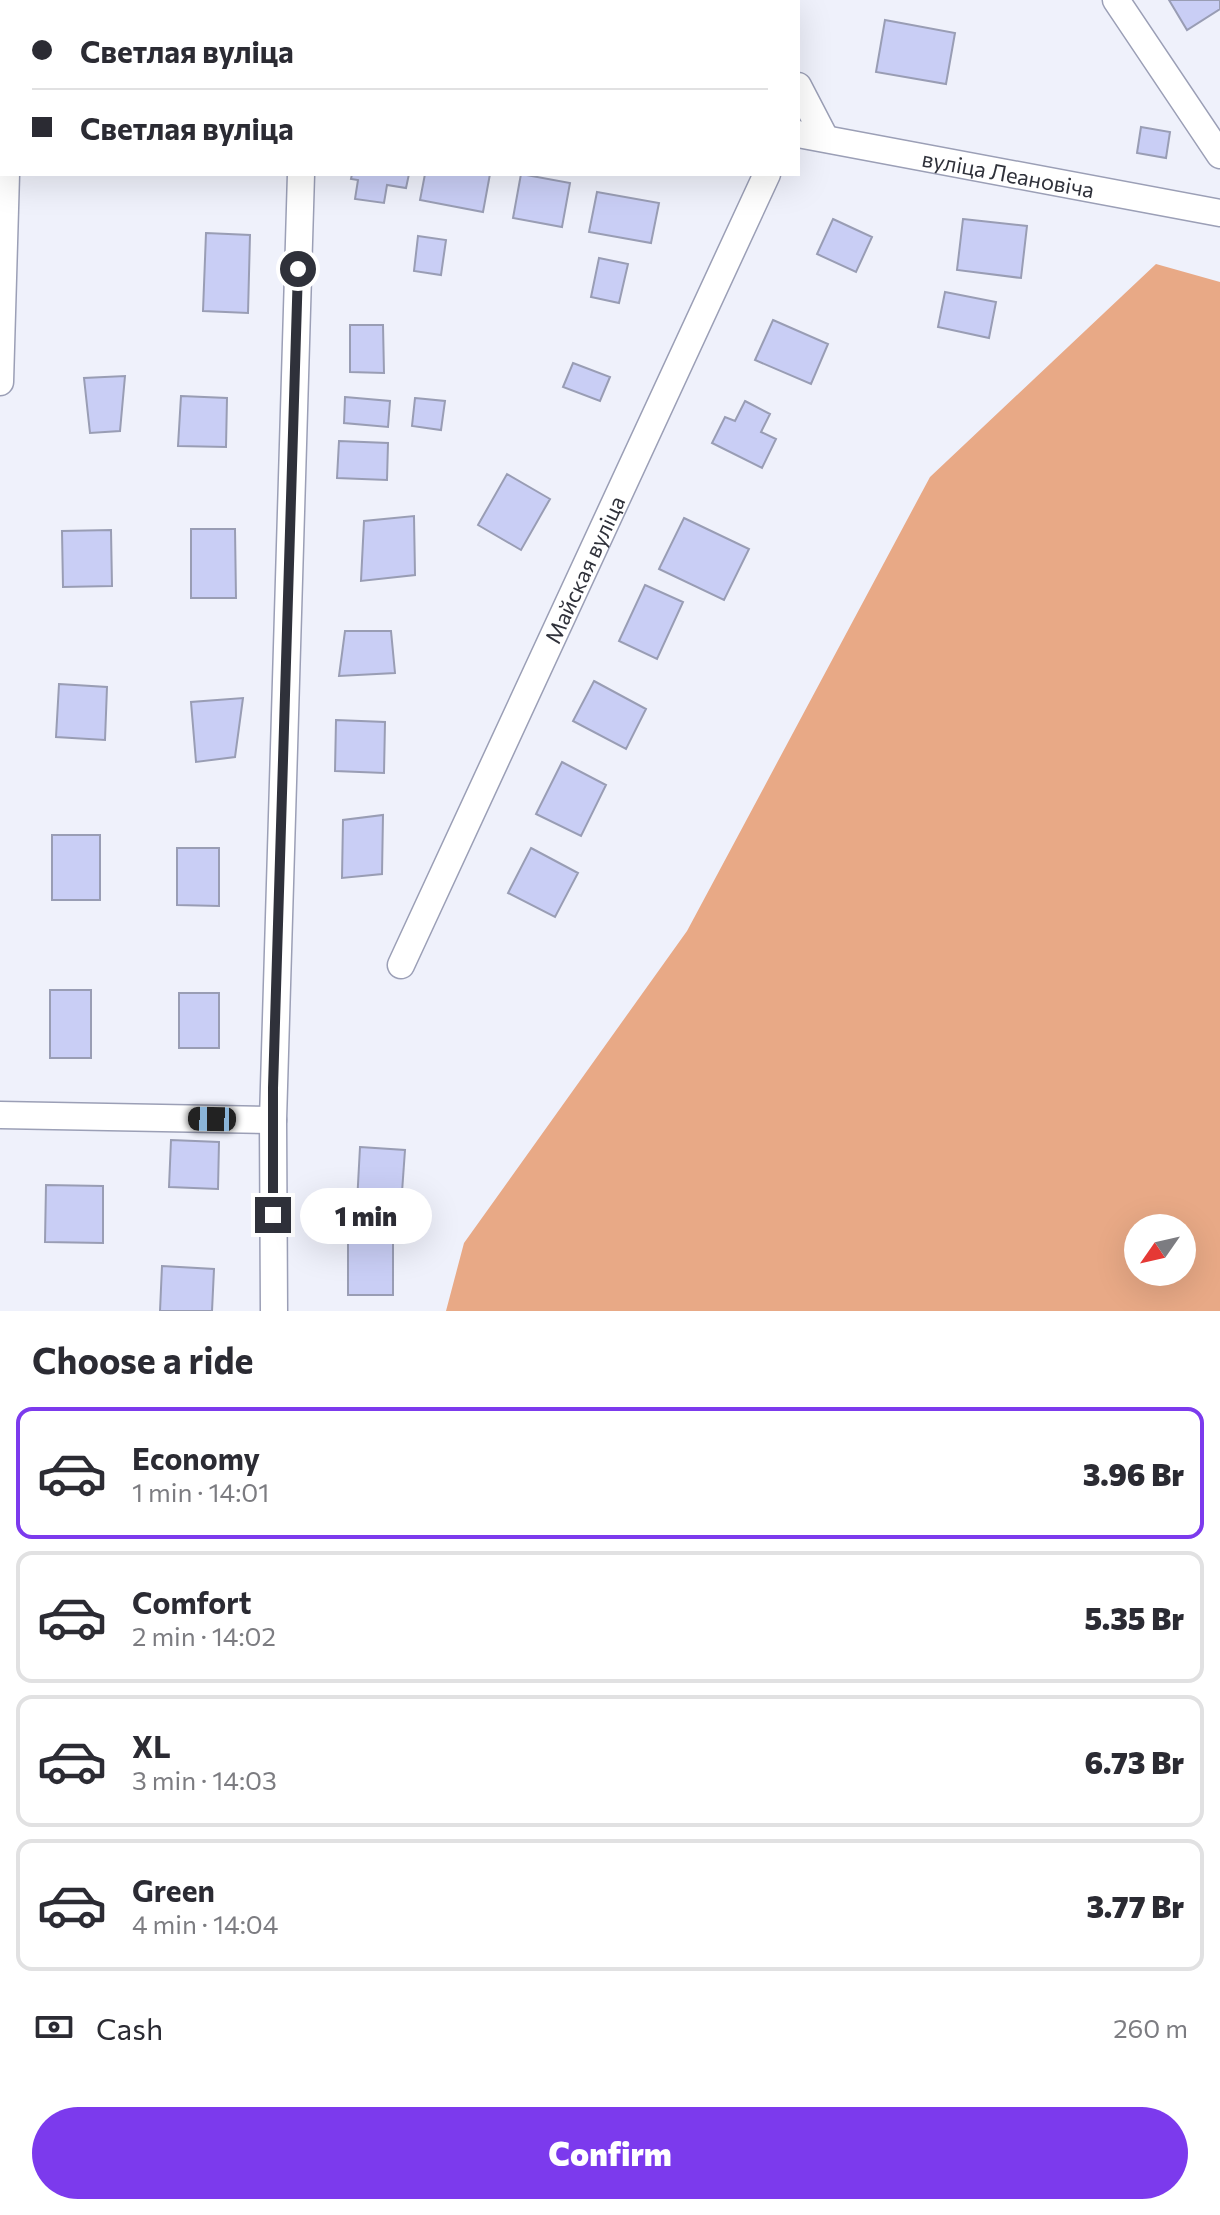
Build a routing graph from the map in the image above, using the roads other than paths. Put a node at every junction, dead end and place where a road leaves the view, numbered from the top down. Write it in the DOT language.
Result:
graph roads {
  1 [pos="1116,0"];
  2 [pos="800,90"];
  3 [pos="800,134"];
  4 [pos="825,138"];
  5 [pos="1220,155"];
  6 [pos="6,176"];
  7 [pos="301,176"];
  8 [pos="766,176"];
  9 [pos="1220,213"];
  10 [pos="0,382"];
  11 [pos="401,965"];
  12 [pos="0,1115"];
  13 [pos="273,1120"];
  14 [pos="274,1311"];
  1 -- 5 [label="street"];
  2 -- 4 [label="street"];
  3 -- 4 [label="street, вуліца Леановіча"];
  4 -- 9 [label="street, вуліца Леановіча"];
  6 -- 10 [label="street"];
  7 -- 13 [label="street"];
  8 -- 11 [label="street, Майская вуліца"];
  12 -- 13 [label="street"];
  13 -- 14 [label="street"];
}
